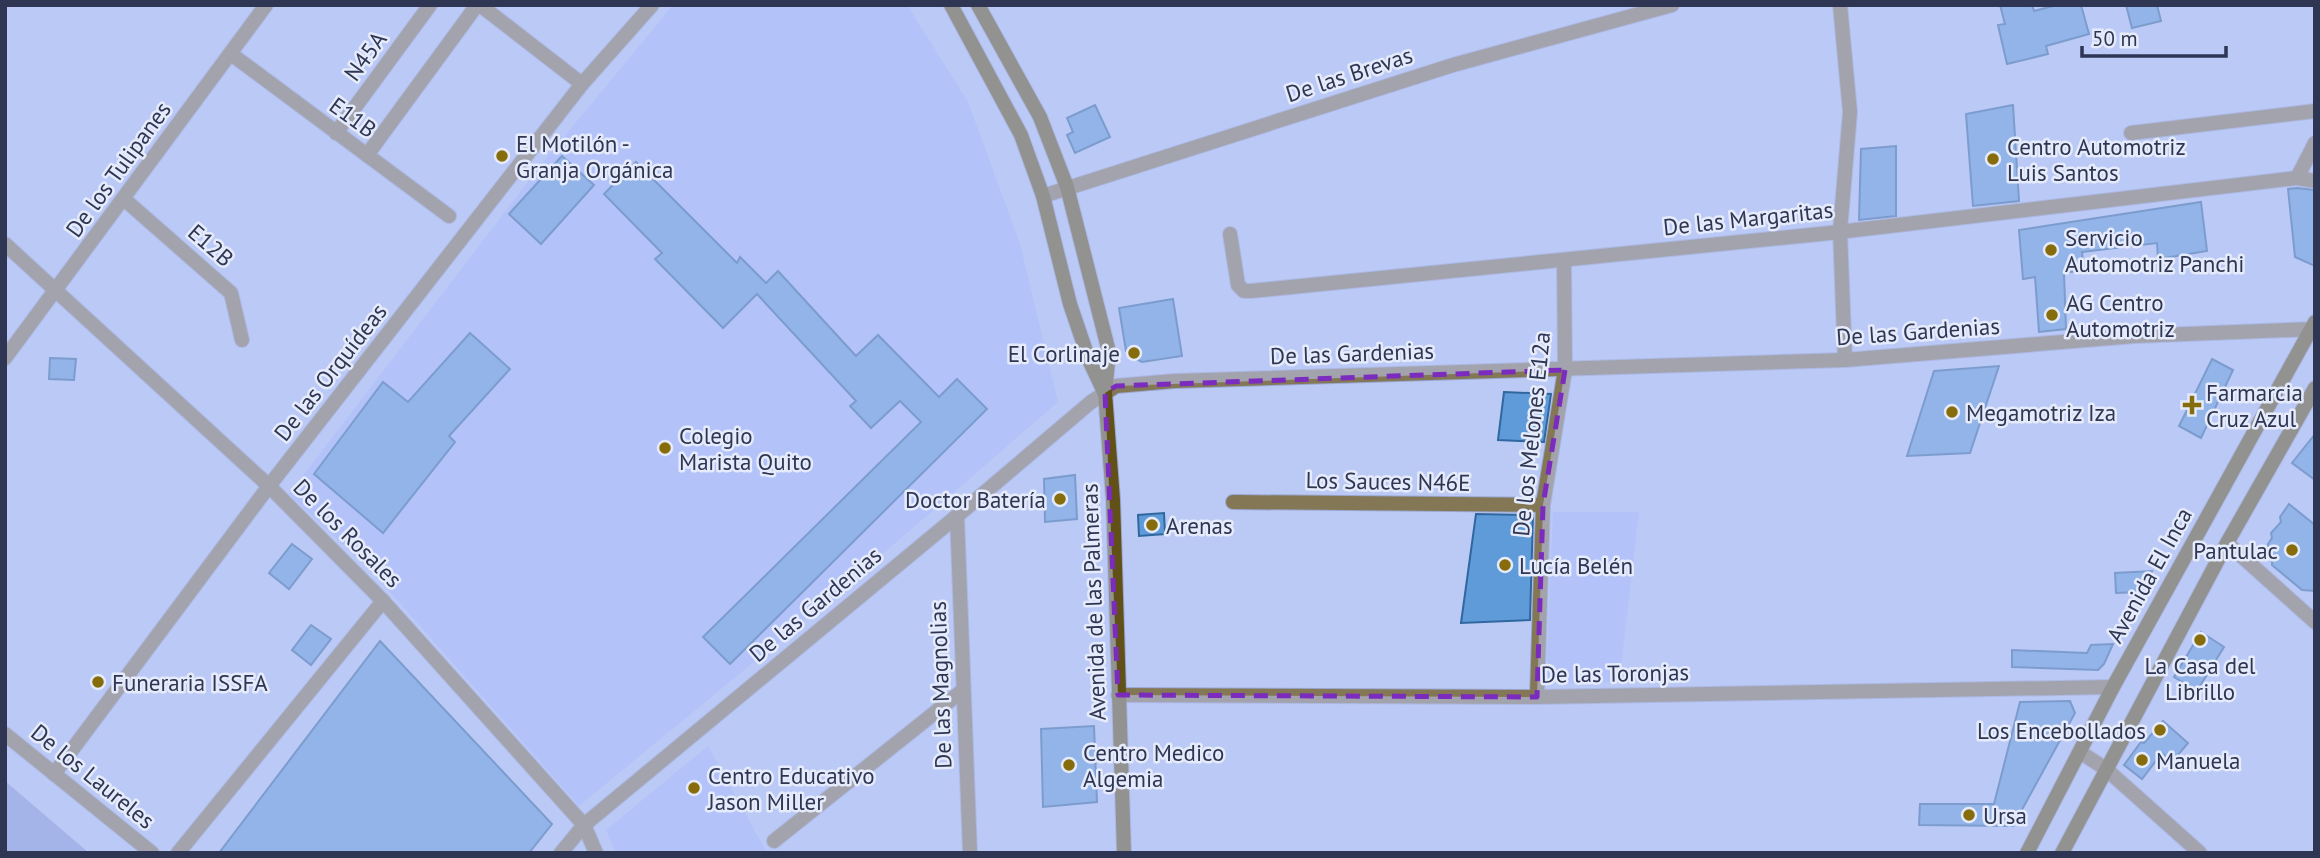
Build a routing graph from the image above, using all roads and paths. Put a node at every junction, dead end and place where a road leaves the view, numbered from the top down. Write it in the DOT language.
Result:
graph roads {
  1 [pos="267,5"];
  2 [pos="430,5"];
  3 [pos="478,5"];
  4 [pos="652,5"];
  5 [pos="951,5"];
  6 [pos="978,5"];
  7 [pos="1672,5"];
  8 [pos="1840,5"];
  9 [pos="231,54"];
  10 [pos="582,84"];
  11 [pos="2315,111"];
  12 [pos="336,133"];
  13 [pos="2131,133"];
  14 [pos="2315,143"];
  15 [pos="367,156"];
  16 [pos="2297,178"];
  17 [pos="2315,181"];
  18 [pos="1067,187"];
  19 [pos="1043,196"];
  20 [pos="124,199"];
  21 [pos="449,216"];
  22 [pos="1840,231"];
  23 [pos="1230,234"];
  24 [pos="5,244"];
  25 [pos="1564,261"];
  26 [pos="56,291"];
  27 [pos="2314,326"];
  28 [pos="242,340"];
  29 [pos="5,358"];
  30 [pos="1845,360"];
  31 [pos="1565,370"];
  32 [pos="2315,388"];
  33 [pos="1105,393"];
  34 [pos="269,486"];
  35 [pos="1233,502"];
  36 [pos="1543,505"];
  37 [pos="957,516"];
  38 [pos="2227,543"];
  39 [pos="383,601"];
  40 [pos="2315,622"];
  41 [pos="2113,687"];
  42 [pos="962,691"];
  43 [pos="1118,695"];
  44 [pos="1537,697"];
  45 [pos="5,734"];
  46 [pos="2080,752"];
  47 [pos="2106,769"];
  48 [pos="54,774"];
  49 [pos="584,825"];
  50 [pos="775,841"];
  51 [pos="152,853"];
  52 [pos="178,853"];
  53 [pos="561,853"];
  54 [pos="596,853"];
  55 [pos="970,853"];
  56 [pos="1124,853"];
  57 [pos="2027,853"];
  58 [pos="2062,853"];
  59 [pos="2200,853"];
  1 -- 9 [label="street, De los Tulipanes"];
  2 -- 12 [label="street, N45A"];
  3 -- 10 [label="street"];
  3 -- 15 [label="street"];
  4 -- 10 [label="street, De las Orquídeas"];
  5 -- 19 [label="street, Avenida de las Palmeras"];
  6 -- 18 [label="street, Avenida de las Palmeras"];
  7 -- 18 [label="street, De las Brevas"];
  8 -- 22 [label="street"];
  9 -- 12 [label="street, E11B"];
  9 -- 20 [label="street, De los Tulipanes"];
  10 -- 34 [label="street, De las Orquídeas"];
  11 -- 13 [label="street"];
  12 -- 15 [label="street, E11B"];
  14 -- 16 [label="street"];
  15 -- 21 [label="street, E11B"];
  16 -- 17 [label="street, De las Margaritas"];
  16 -- 22 [label="street, De las Margaritas"];
  18 -- 19 [label="street, De las Brevas"];
  18 -- 33 [label="street, Avenida de las Palmeras"];
  19 -- 33 [label="street, Avenida de las Palmeras"];
  20 -- 26 [label="street, De los Tulipanes"];
  20 -- 28 [label="street, E12B"];
  22 -- 25 [label="street, De las Margaritas"];
  22 -- 30 [label="street"];
  23 -- 25 [label="street, De las Margaritas"];
  24 -- 26 [label="street, De los Rosales"];
  25 -- 31 [label="street, De los Melones E12a"];
  26 -- 29 [label="street, De los Tulipanes"];
  26 -- 34 [label="street, De los Rosales"];
  27 -- 30 [label="street, De las Gardenias"];
  27 -- 41 [label="street, Avenida El Inca"];
  30 -- 31 [label="street, De las Gardenias"];
  31 -- 33 [label="street, De las Gardenias"];
  31 -- 36 [label="street, De los Melones E12a"];
  32 -- 38 [label="street"];
  33 -- 37 [label="street, De las Gardenias"];
  33 -- 43 [label="street, Avenida de las Palmeras"];
  34 -- 39 [label="street, De los Rosales"];
  34 -- 48 [label="street, De las Orquídeas"];
  35 -- 36 [label="street, Los Sauces N46E"];
  36 -- 44 [label="street, De los Melones E12a"];
  37 -- 42 [label="street, De las Magnolias"];
  37 -- 49 [label="street, De las Gardenias"];
  38 -- 40 [label="street"];
  38 -- 47 [label="street"];
  39 -- 49 [label="street, De los Rosales"];
  39 -- 52 [label="street"];
  41 -- 44 [label="street, De las Toronjas"];
  41 -- 46 [label="street, Avenida El Inca"];
  42 -- 50 [label="street"];
  42 -- 55 [label="street, De las Magnolias"];
  43 -- 44 [label="street, De las Toronjas"];
  43 -- 56 [label="street, Avenida de las Palmeras"];
  45 -- 48 [label="street, De los Laureles"];
  46 -- 47 [label="street"];
  46 -- 57 [label="street, Avenida El Inca"];
  47 -- 58 [label="street"];
  47 -- 59 [label="street"];
  48 -- 51 [label="street, De los Laureles"];
  49 -- 53 [label="street, De las Gardenias"];
  49 -- 54 [label="street, De los Rosales"];
}
